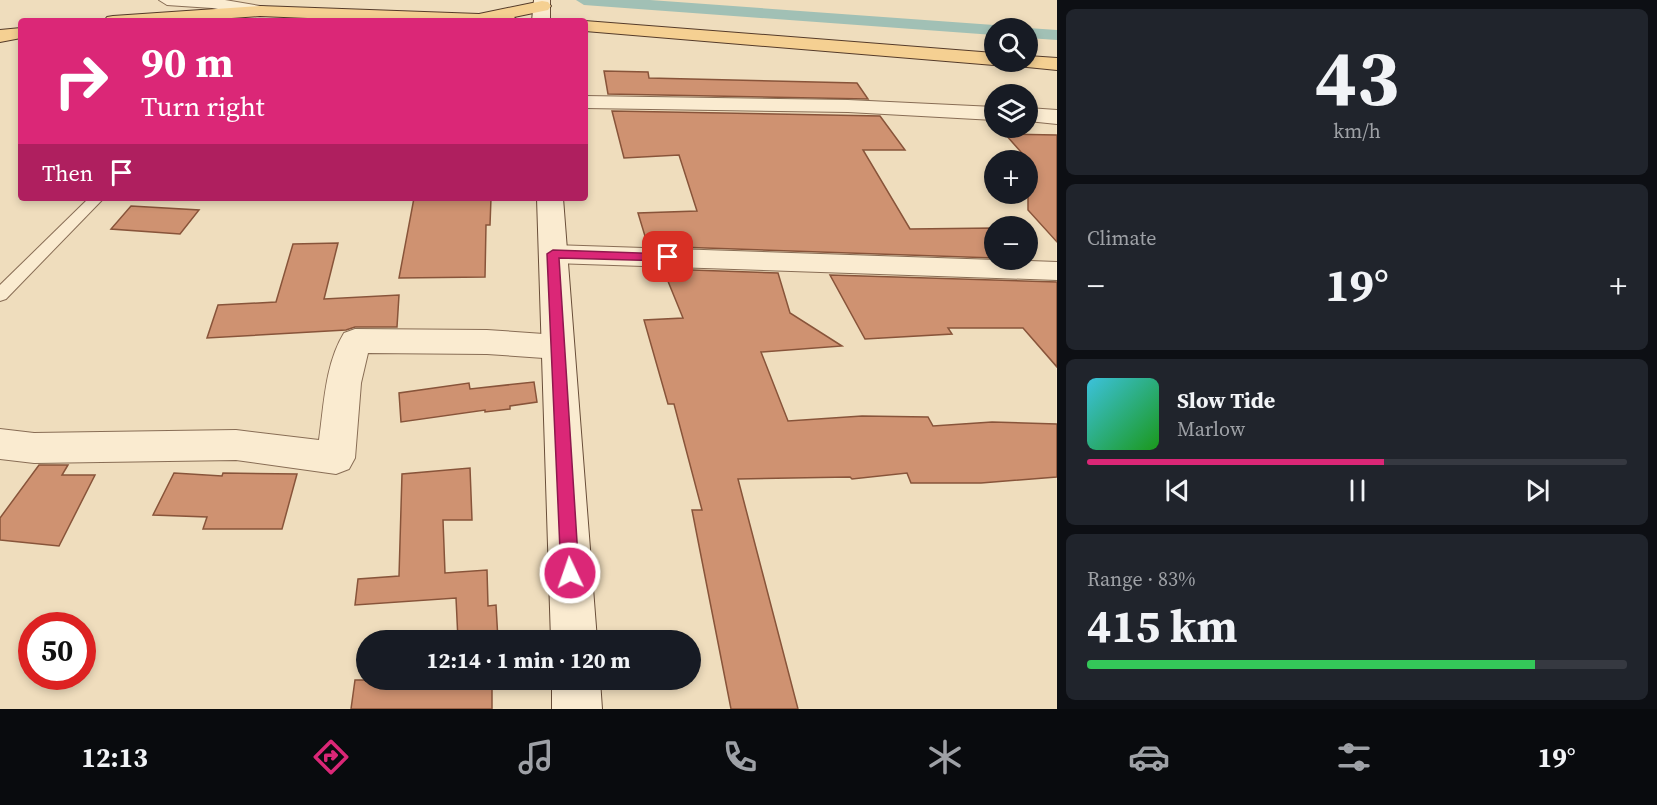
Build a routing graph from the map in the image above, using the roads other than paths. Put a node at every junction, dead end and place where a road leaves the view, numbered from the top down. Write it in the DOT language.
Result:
graph roads {
  1 [pos="167,0"];
  2 [pos="212,1"];
  3 [pos="542,9"];
  4 [pos="260,11"];
  5 [pos="157,18"];
  6 [pos="433,18"];
  7 [pos="493,18"];
  8 [pos="588,26"];
  9 [pos="18,33"];
  10 [pos="0,36"];
  11 [pos="984,58"];
  12 [pos="1038,63"];
  13 [pos="1057,64"];
  14 [pos="588,102"];
  15 [pos="984,113"];
  16 [pos="1038,116"];
  17 [pos="1057,117"];
  18 [pos="94,201"];
  19 [pos="550,201"];
  20 [pos="553,254"];
  21 [pos="1057,271"];
  22 [pos="0,295"];
  23 [pos="558,347"];
  24 [pos="0,444"];
  25 [pos="573,630"];
  26 [pos="577,690"];
  27 [pos="578,709"];
  1 -- 2 [label="street"];
  2 -- 4 [label="street"];
  3 -- 7 [label="main road"];
  4 -- 5 [label="main road"];
  4 -- 6 [label="main road"];
  8 -- 11 [label="main road"];
  9 -- 10 [label="main road"];
  12 -- 13 [label="main road"];
  14 -- 15 [label="street"];
  16 -- 17 [label="street"];
  18 -- 22 [label="lane"];
  19 -- 20 [label="street"];
  20 -- 21 [label="street"];
  20 -- 23 [label="street"];
  23 -- 24 [label="street"];
  23 -- 25 [label="street"];
  26 -- 27 [label="street"];
}
